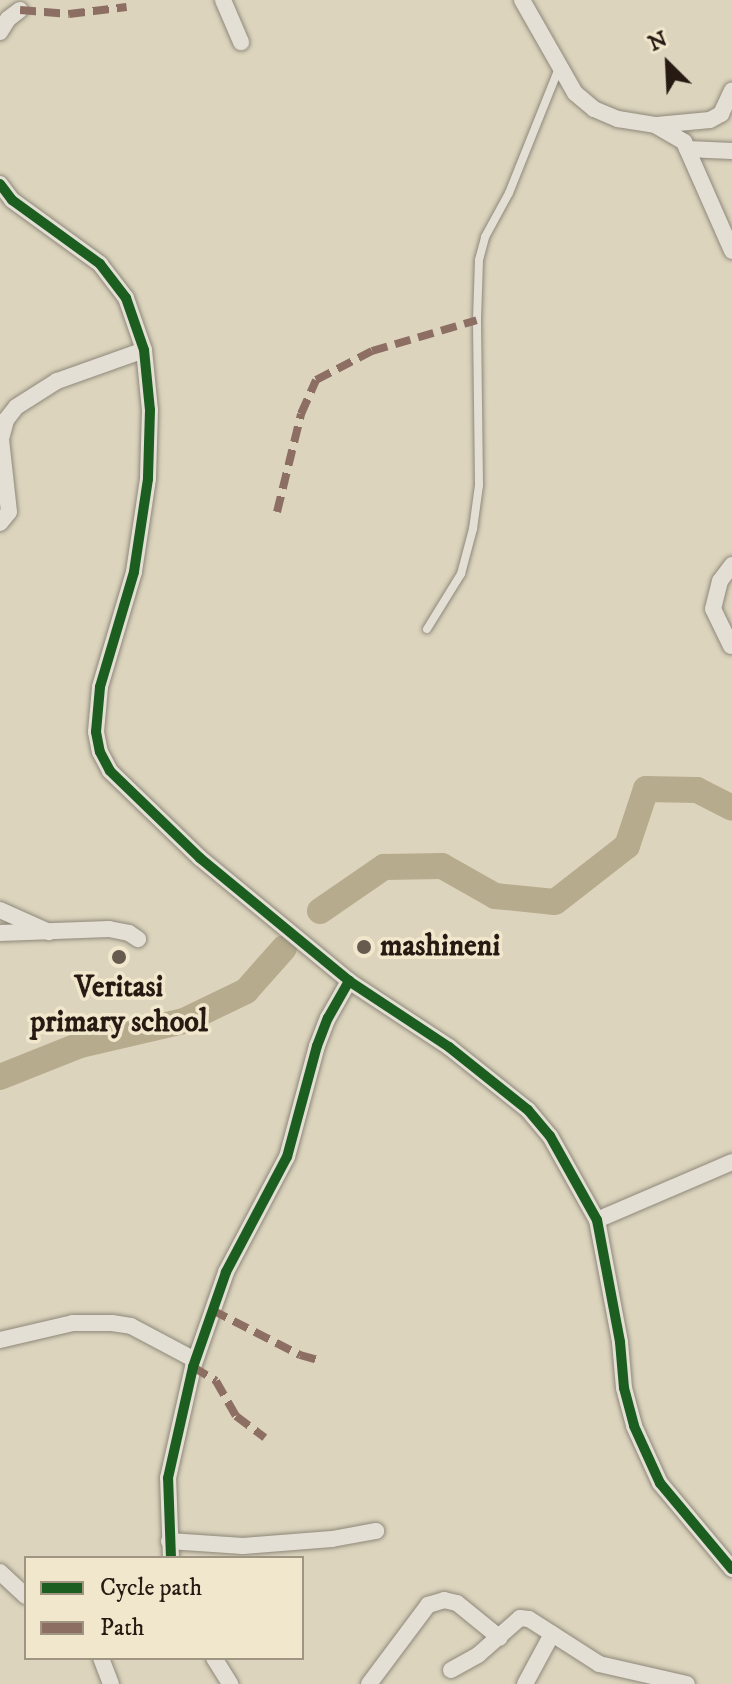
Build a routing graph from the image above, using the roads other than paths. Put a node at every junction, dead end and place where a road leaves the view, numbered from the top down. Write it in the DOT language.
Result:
graph roads {
  1 [pos="223,0"];
  2 [pos="522,0"];
  3 [pos="20,10"];
  4 [pos="0,32"];
  5 [pos="241,42"];
  6 [pos="559,67"];
  7 [pos="732,90"];
  8 [pos="655,125"];
  9 [pos="687,149"];
  10 [pos="732,151"];
  11 [pos="0,184"];
  12 [pos="727,231"];
  13 [pos="732,251"];
  14 [pos="144,350"];
  15 [pos="0,523"];
  16 [pos="732,565"];
  17 [pos="427,629"];
  18 [pos="731,646"];
  19 [pos="0,910"];
  20 [pos="0,933"];
  21 [pos="50,933"];
  22 [pos="138,939"];
  23 [pos="349,981"];
  24 [pos="732,1162"];
  25 [pos="597,1220"];
  26 [pos="0,1340"];
  27 [pos="195,1360"];
  28 [pos="376,1531"];
  29 [pos="170,1550"];
  30 [pos="732,1568"];
  31 [pos="0,1572"];
  32 [pos="24,1594"];
  33 [pos="552,1634"];
  34 [pos="500,1638"];
  35 [pos="102,1660"];
  36 [pos="215,1660"];
  37 [pos="451,1670"];
  38 [pos="111,1684"];
  39 [pos="230,1684"];
  40 [pos="369,1684"];
  41 [pos="525,1684"];
  42 [pos="687,1684"];
  1 -- 5 [label="street"];
  2 -- 6 [label="street"];
  3 -- 4 [label="street"];
  6 -- 8 [label="street"];
  6 -- 17 [label="lane"];
  7 -- 8 [label="street"];
  8 -- 9 [label="street"];
  9 -- 10 [label="street"];
  9 -- 12 [label="street"];
  11 -- 14 [label="street"];
  12 -- 13 [label="street"];
  14 -- 15 [label="street"];
  14 -- 23 [label="street"];
  16 -- 18 [label="street"];
  19 -- 21 [label="street"];
  20 -- 21 [label="street"];
  21 -- 22 [label="street"];
  23 -- 25 [label="street"];
  23 -- 27 [label="street"];
  24 -- 25 [label="street"];
  25 -- 30 [label="street"];
  26 -- 27 [label="street"];
  27 -- 29 [label="street"];
  28 -- 29 [label="street"];
  31 -- 32 [label="street"];
  33 -- 34 [label="street"];
  33 -- 41 [label="street"];
  33 -- 42 [label="street"];
  34 -- 37 [label="street"];
  34 -- 40 [label="street"];
  35 -- 38 [label="street"];
  36 -- 39 [label="street"];
}
